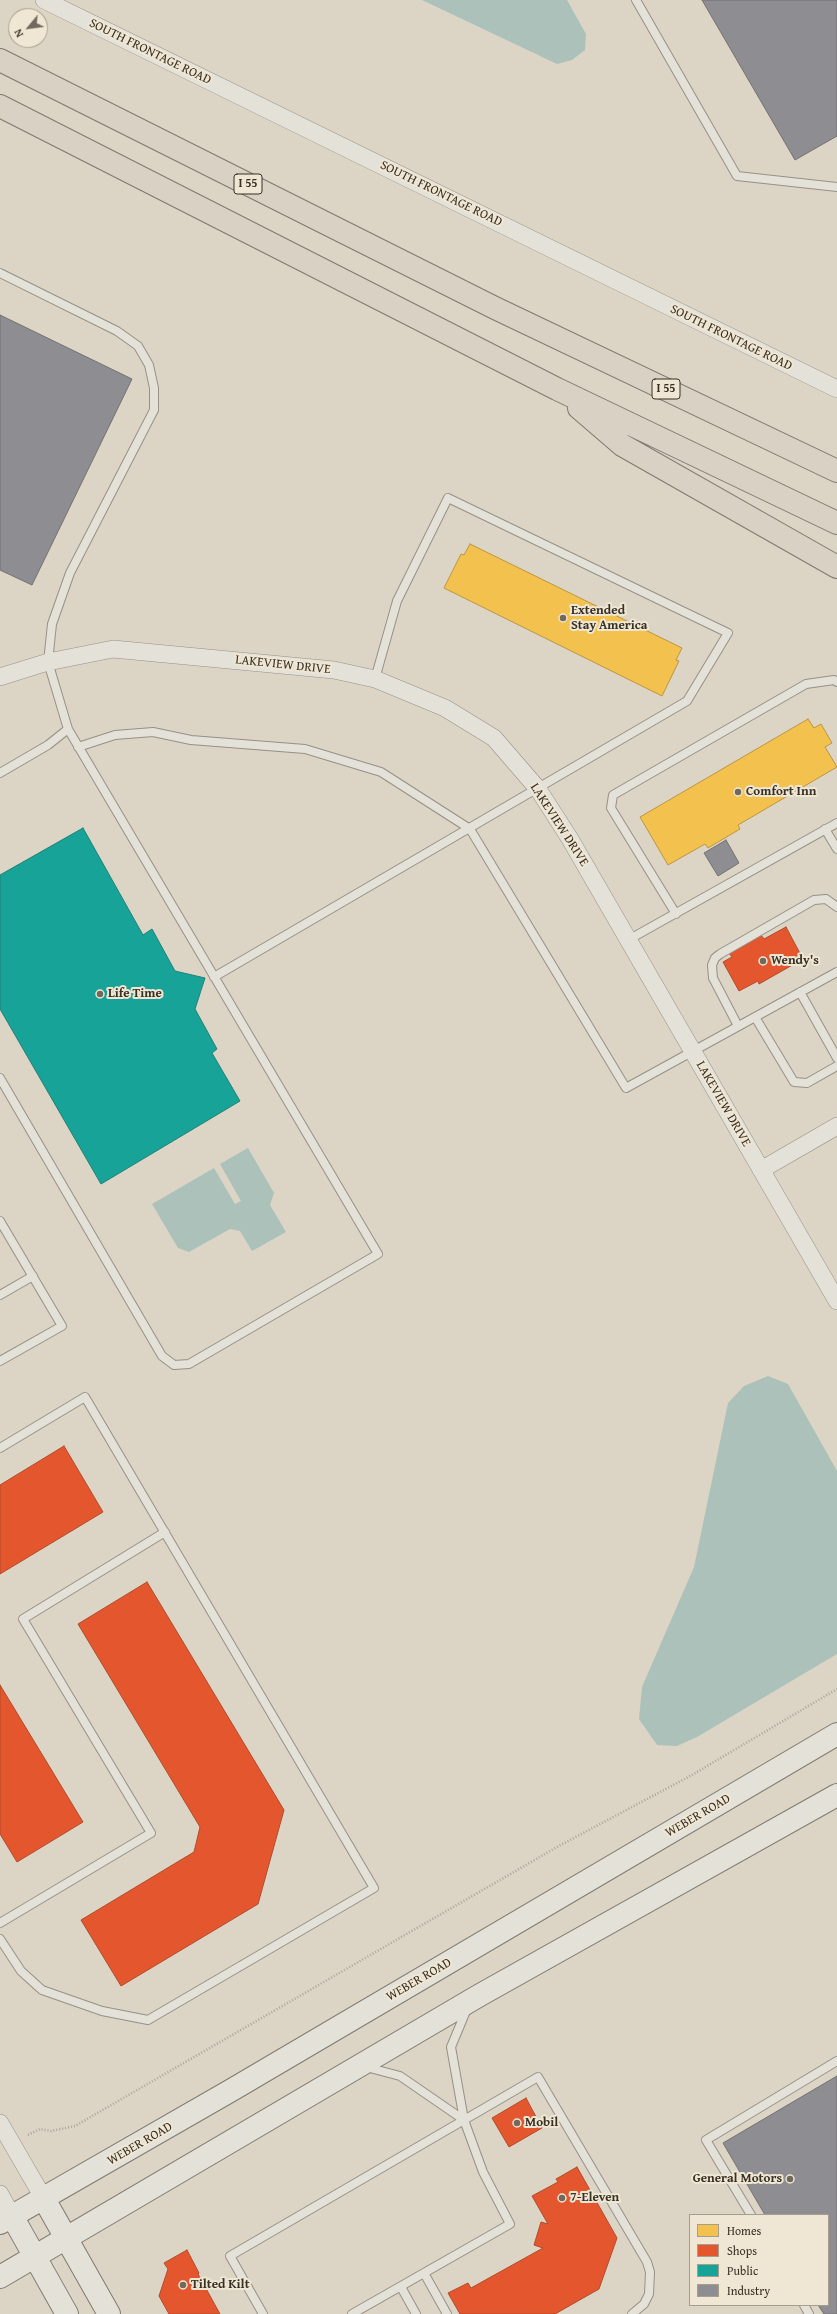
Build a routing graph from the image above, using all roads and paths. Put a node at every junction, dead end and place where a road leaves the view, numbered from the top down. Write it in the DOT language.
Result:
graph roads {
  1 [pos="44,0"];
  2 [pos="636,0"];
  3 [pos="0,60"];
  4 [pos="0,106"];
  5 [pos="837,187"];
  6 [pos="0,273"];
  7 [pos="495,308"];
  8 [pos="557,388"];
  9 [pos="837,390"];
  10 [pos="837,463"];
  11 [pos="837,471"];
  12 [pos="837,523"];
  13 [pos="837,567"];
  14 [pos="48,662"];
  15 [pos="0,677"];
  16 [pos="375,679"];
  17 [pos="837,682"];
  18 [pos="68,729"];
  19 [pos="78,747"];
  20 [pos="0,773"];
  21 [pos="538,789"];
  22 [pos="837,823"];
  23 [pos="470,829"];
  24 [pos="825,830"];
  25 [pos="837,849"];
  26 [pos="837,907"];
  27 [pos="676,914"];
  28 [pos="628,940"];
  29 [pos="837,972"];
  30 [pos="214,977"];
  31 [pos="800,992"];
  32 [pos="755,1017"];
  33 [pos="738,1026"];
  34 [pos="692,1050"];
  35 [pos="837,1058"];
  36 [pos="837,1066"];
  37 [pos="0,1078"];
  38 [pos="837,1126"];
  39 [pos="761,1170"];
  40 [pos="0,1221"];
  41 [pos="32,1276"];
  42 [pos="0,1295"];
  43 [pos="837,1300"];
  44 [pos="0,1361"];
  45 [pos="0,1448"];
  46 [pos="165,1532"];
  47 [pos="837,1689"];
  48 [pos="837,1734"];
  49 [pos="837,1795"];
  50 [pos="0,1923"];
  51 [pos="0,1939"];
  52 [pos="480,1996"];
  53 [pos="837,2061"];
  54 [pos="361,2066"];
  55 [pos="464,2120"];
  56 [pos="0,2122"];
  57 [pos="12,2144"];
  58 [pos="0,2194"];
  59 [pos="44,2199"];
  60 [pos="749,2214"];
  61 [pos="6,2220"];
  62 [pos="66,2238"];
  63 [pos="34,2257"];
  64 [pos="424,2273"];
  65 [pos="0,2276"];
  66 [pos="401,2287"];
  67 [pos="66,2314"];
  68 [pos="109,2314"];
  69 [pos="263,2314"];
  70 [pos="352,2314"];
  71 [pos="416,2314"];
  72 [pos="447,2314"];
  73 [pos="632,2314"];
  1 -- 9 [label="street, SOUTH FRONTAGE ROAD"];
  2 -- 5 [label="lane"];
  3 -- 7 [label="highway, I 55"];
  4 -- 8 [label="highway"];
  6 -- 14 [label="lane"];
  7 -- 10 [label="highway"];
  7 -- 11 [label="highway, I 55"];
  8 -- 12 [label="highway"];
  8 -- 13 [label="highway"];
  14 -- 15 [label="street, LAKEVIEW DRIVE"];
  14 -- 16 [label="street, LAKEVIEW DRIVE"];
  14 -- 18 [label="lane"];
  16 -- 21 [label="street, LAKEVIEW DRIVE"];
  16 -- 21 [label="lane"];
  17 -- 27 [label="lane"];
  18 -- 19 [label="lane"];
  18 -- 20 [label="lane"];
  19 -- 23 [label="lane"];
  19 -- 30 [label="lane"];
  21 -- 23 [label="lane"];
  21 -- 28 [label="street, LAKEVIEW DRIVE"];
  22 -- 24 [label="lane"];
  23 -- 30 [label="lane"];
  23 -- 34 [label="lane"];
  24 -- 25 [label="lane"];
  24 -- 27 [label="lane"];
  26 -- 33 [label="lane"];
  27 -- 28 [label="lane"];
  28 -- 34 [label="street, LAKEVIEW DRIVE"];
  29 -- 31 [label="lane"];
  30 -- 37 [label="lane"];
  31 -- 32 [label="lane"];
  31 -- 35 [label="lane"];
  32 -- 33 [label="lane"];
  32 -- 36 [label="lane"];
  33 -- 34 [label="lane"];
  34 -- 39 [label="street, LAKEVIEW DRIVE"];
  38 -- 39 [label="street"];
  39 -- 43 [label="street, LAKEVIEW DRIVE"];
  40 -- 41 [label="lane"];
  41 -- 42 [label="lane"];
  41 -- 44 [label="lane"];
  45 -- 46 [label="lane"];
  46 -- 50 [label="lane"];
  46 -- 51 [label="lane"];
  47 -- 57 [label="path"];
  48 -- 59 [label="main road, WEBER ROAD"];
  49 -- 52 [label="main road"];
  52 -- 54 [label="main road"];
  52 -- 55 [label="lane"];
  53 -- 60 [label="lane"];
  54 -- 55 [label="lane"];
  54 -- 62 [label="main road"];
  55 -- 64 [label="lane"];
  55 -- 69 [label="lane"];
  55 -- 73 [label="lane"];
  56 -- 57 [label="street"];
  57 -- 59 [label="street"];
  58 -- 61 [label="street"];
  59 -- 61 [label="main road, WEBER ROAD"];
  59 -- 62 [label="main road"];
  61 -- 63 [label="main road"];
  62 -- 63 [label="main road"];
  62 -- 68 [label="main road"];
  63 -- 65 [label="main road"];
  63 -- 67 [label="main road"];
  64 -- 66 [label="lane"];
  64 -- 72 [label="lane"];
  66 -- 70 [label="lane"];
  66 -- 71 [label="lane"];
}
